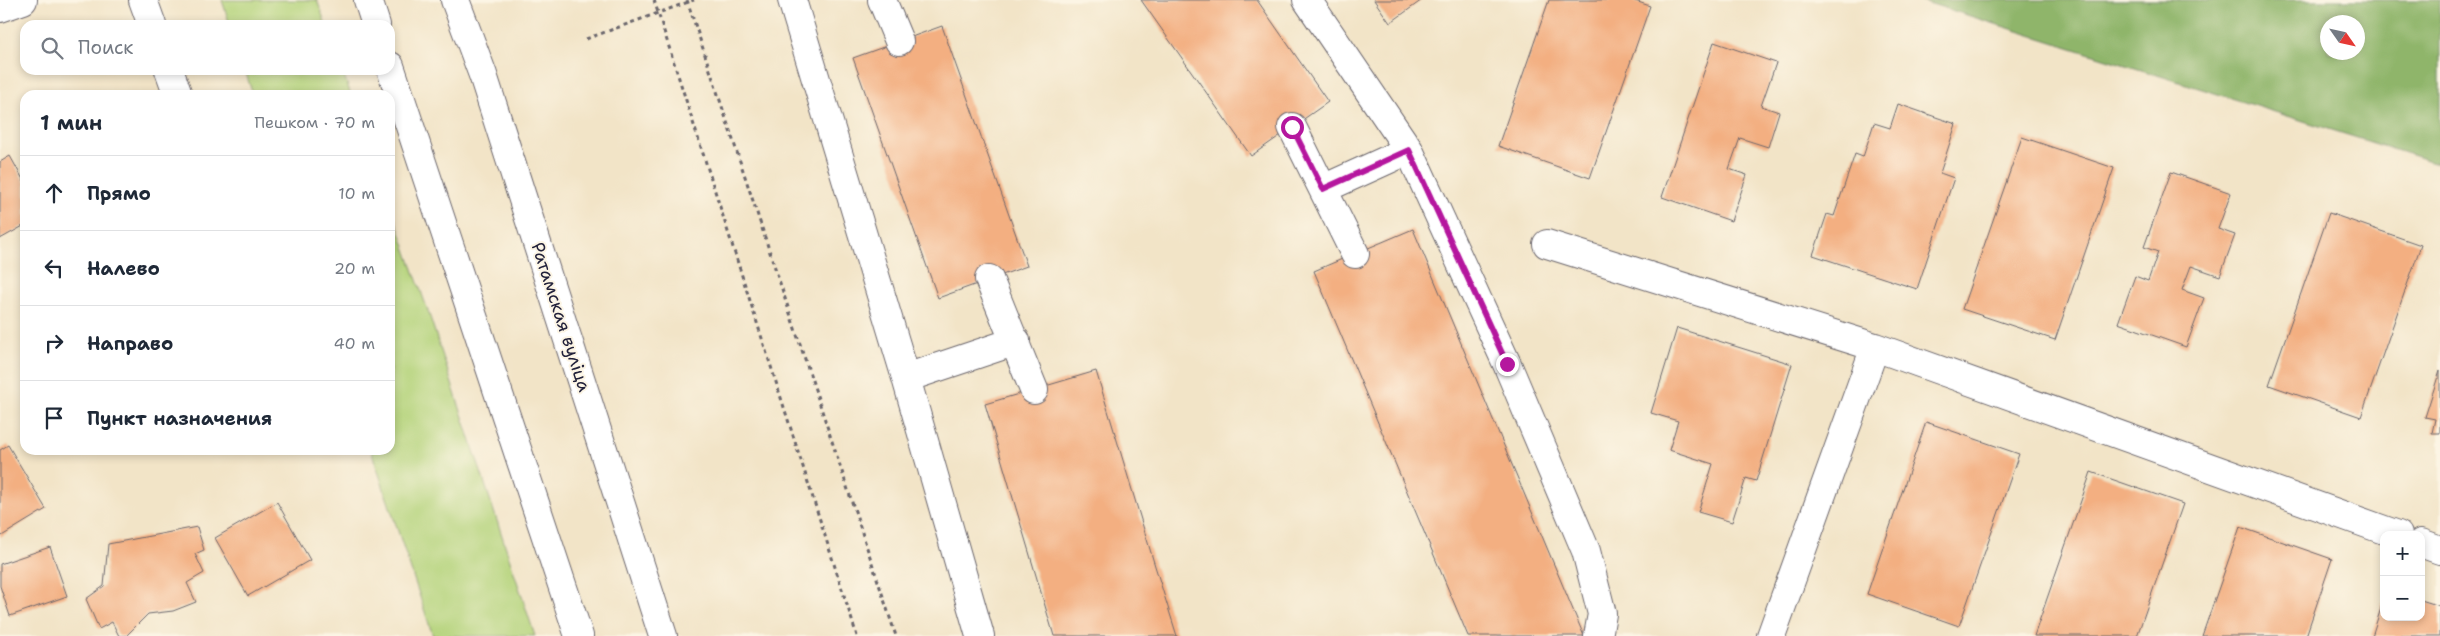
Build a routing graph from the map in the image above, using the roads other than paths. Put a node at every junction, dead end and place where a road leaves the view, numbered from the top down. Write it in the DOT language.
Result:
graph roads {
  1 [pos="23,0"];
  2 [pos="143,0"];
  3 [pos="368,0"];
  4 [pos="455,0"];
  5 [pos="792,0"];
  6 [pos="882,0"];
  7 [pos="1308,0"];
  8 [pos="0,8"];
  9 [pos="150,20"];
  10 [pos="374,20"];
  11 [pos="899,41"];
  12 [pos="171,75"];
  13 [pos="393,75"];
  14 [pos="176,90"];
  15 [pos="1292,127"];
  16 [pos="1409,150"];
  17 [pos="1323,189"];
  18 [pos="1548,244"];
  19 [pos="1355,254"];
  20 [pos="989,279"];
  21 [pos="1016,341"];
  22 [pos="1875,347"];
  23 [pos="906,378"];
  24 [pos="1034,390"];
  25 [pos="2387,531"];
  26 [pos="2425,544"];
  27 [pos="2440,550"];
  28 [pos="579,636"];
  29 [pos="663,636"];
  30 [pos="980,636"];
  31 [pos="1598,636"];
  32 [pos="1771,636"];
  1 -- 8 [label="main road"];
  2 -- 9 [label="main road"];
  3 -- 10 [label="main road"];
  4 -- 29 [label="main road, Ратамская вуліца"];
  5 -- 23 [label="main road"];
  6 -- 11 [label="main road"];
  7 -- 16 [label="main road"];
  12 -- 14 [label="main road"];
  13 -- 28 [label="main road"];
  15 -- 17 [label="main road"];
  16 -- 17 [label="main road"];
  16 -- 31 [label="main road"];
  17 -- 19 [label="main road"];
  18 -- 22 [label="main road"];
  20 -- 21 [label="main road"];
  21 -- 23 [label="main road"];
  21 -- 24 [label="main road"];
  22 -- 25 [label="main road"];
  22 -- 32 [label="main road"];
  23 -- 30 [label="main road"];
  26 -- 27 [label="main road"];
}
